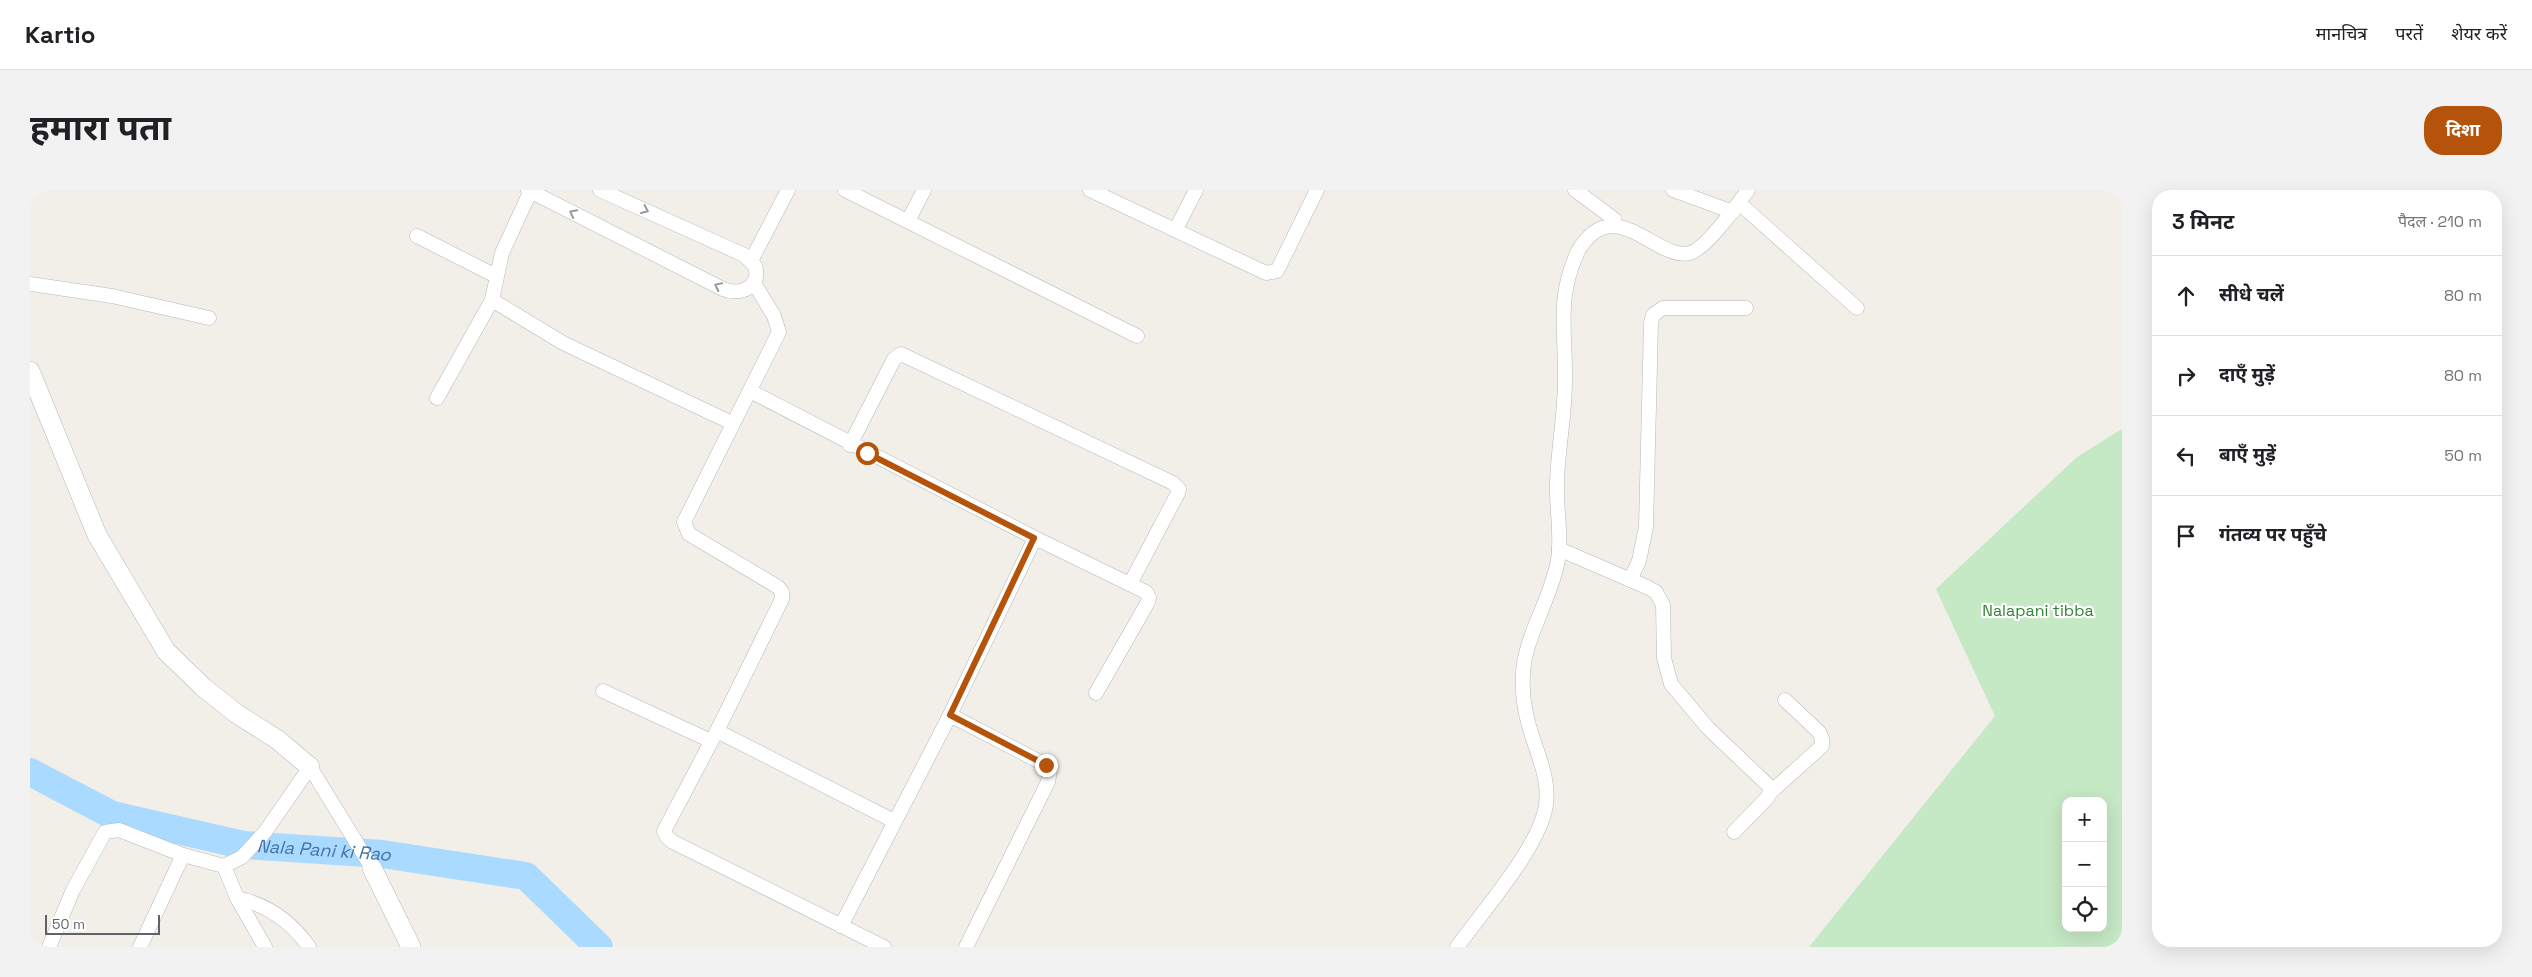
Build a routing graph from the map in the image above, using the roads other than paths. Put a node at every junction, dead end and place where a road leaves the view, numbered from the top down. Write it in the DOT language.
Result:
graph roads {
  1 [pos="530,190"];
  2 [pos="600,190"];
  3 [pos="788,190"];
  4 [pos="845,190"];
  5 [pos="924,190"];
  6 [pos="1090,190"];
  7 [pos="1196,190"];
  8 [pos="1317,190"];
  9 [pos="1575,190"];
  10 [pos="1673,190"];
  11 [pos="1748,190"];
  12 [pos="1736,207"];
  13 [pos="1614,219"];
  14 [pos="908,221"];
  15 [pos="1176,230"];
  16 [pos="417,236"];
  17 [pos="751,261"];
  18 [pos="496,276"];
  19 [pos="754,283"];
  20 [pos="30,284"];
  21 [pos="492,300"];
  22 [pos="1746,308"];
  23 [pos="1857,308"];
  24 [pos="209,318"];
  25 [pos="1137,336"];
  26 [pos="30,371"];
  27 [pos="750,392"];
  28 [pos="437,398"];
  29 [pos="732,423"];
  30 [pos="850,445"];
  31 [pos="1034,538"];
  32 [pos="1559,549"];
  33 [pos="1630,580"];
  34 [pos="1130,584"];
  35 [pos="604,691"];
  36 [pos="1096,693"];
  37 [pos="1785,700"];
  38 [pos="950,715"];
  39 [pos="714,736"];
  40 [pos="310,767"];
  41 [pos="1771,792"];
  42 [pos="894,821"];
  43 [pos="1734,832"];
  44 [pos="183,855"];
  45 [pos="224,866"];
  46 [pos="372,868"];
  47 [pos="237,898"];
  48 [pos="841,926"];
  49 [pos="49,947"];
  50 [pos="140,947"];
  51 [pos="265,947"];
  52 [pos="309,947"];
  53 [pos="411,947"];
  54 [pos="884,947"];
  55 [pos="966,947"];
  56 [pos="1457,947"];
  1 -- 18 [label="street"];
  19 -- 1 [label="street, one-way"];
  2 -- 17 [label="street, one-way"];
  3 -- 17 [label="street"];
  4 -- 14 [label="street"];
  5 -- 14 [label="street"];
  6 -- 15 [label="street"];
  7 -- 15 [label="street"];
  8 -- 15 [label="street"];
  9 -- 13 [label="street"];
  10 -- 12 [label="street"];
  11 -- 12 [label="street"];
  12 -- 13 [label="street"];
  12 -- 23 [label="street"];
  13 -- 32 [label="street"];
  14 -- 25 [label="street"];
  16 -- 18 [label="street"];
  17 -- 19 [label="street"];
  18 -- 21 [label="street"];
  19 -- 27 [label="street"];
  20 -- 24 [label="street"];
  21 -- 28 [label="street"];
  21 -- 29 [label="street"];
  22 -- 33 [label="street"];
  26 -- 40 [label="street"];
  27 -- 29 [label="street"];
  27 -- 30 [label="street"];
  29 -- 39 [label="street"];
  30 -- 31 [label="street"];
  30 -- 34 [label="street"];
  31 -- 34 [label="street"];
  31 -- 38 [label="street"];
  32 -- 33 [label="street"];
  32 -- 56 [label="street"];
  33 -- 41 [label="street"];
  34 -- 36 [label="street"];
  35 -- 39 [label="street"];
  37 -- 41 [label="street"];
  38 -- 42 [label="street"];
  38 -- 55 [label="street"];
  39 -- 42 [label="street"];
  39 -- 48 [label="street"];
  40 -- 45 [label="street"];
  40 -- 46 [label="street"];
  41 -- 43 [label="street"];
  42 -- 48 [label="street"];
  44 -- 45 [label="street"];
  44 -- 49 [label="street"];
  44 -- 50 [label="street"];
  45 -- 47 [label="street"];
  46 -- 53 [label="street"];
  47 -- 51 [label="street"];
  47 -- 52 [label="street"];
  48 -- 54 [label="street"];
}
